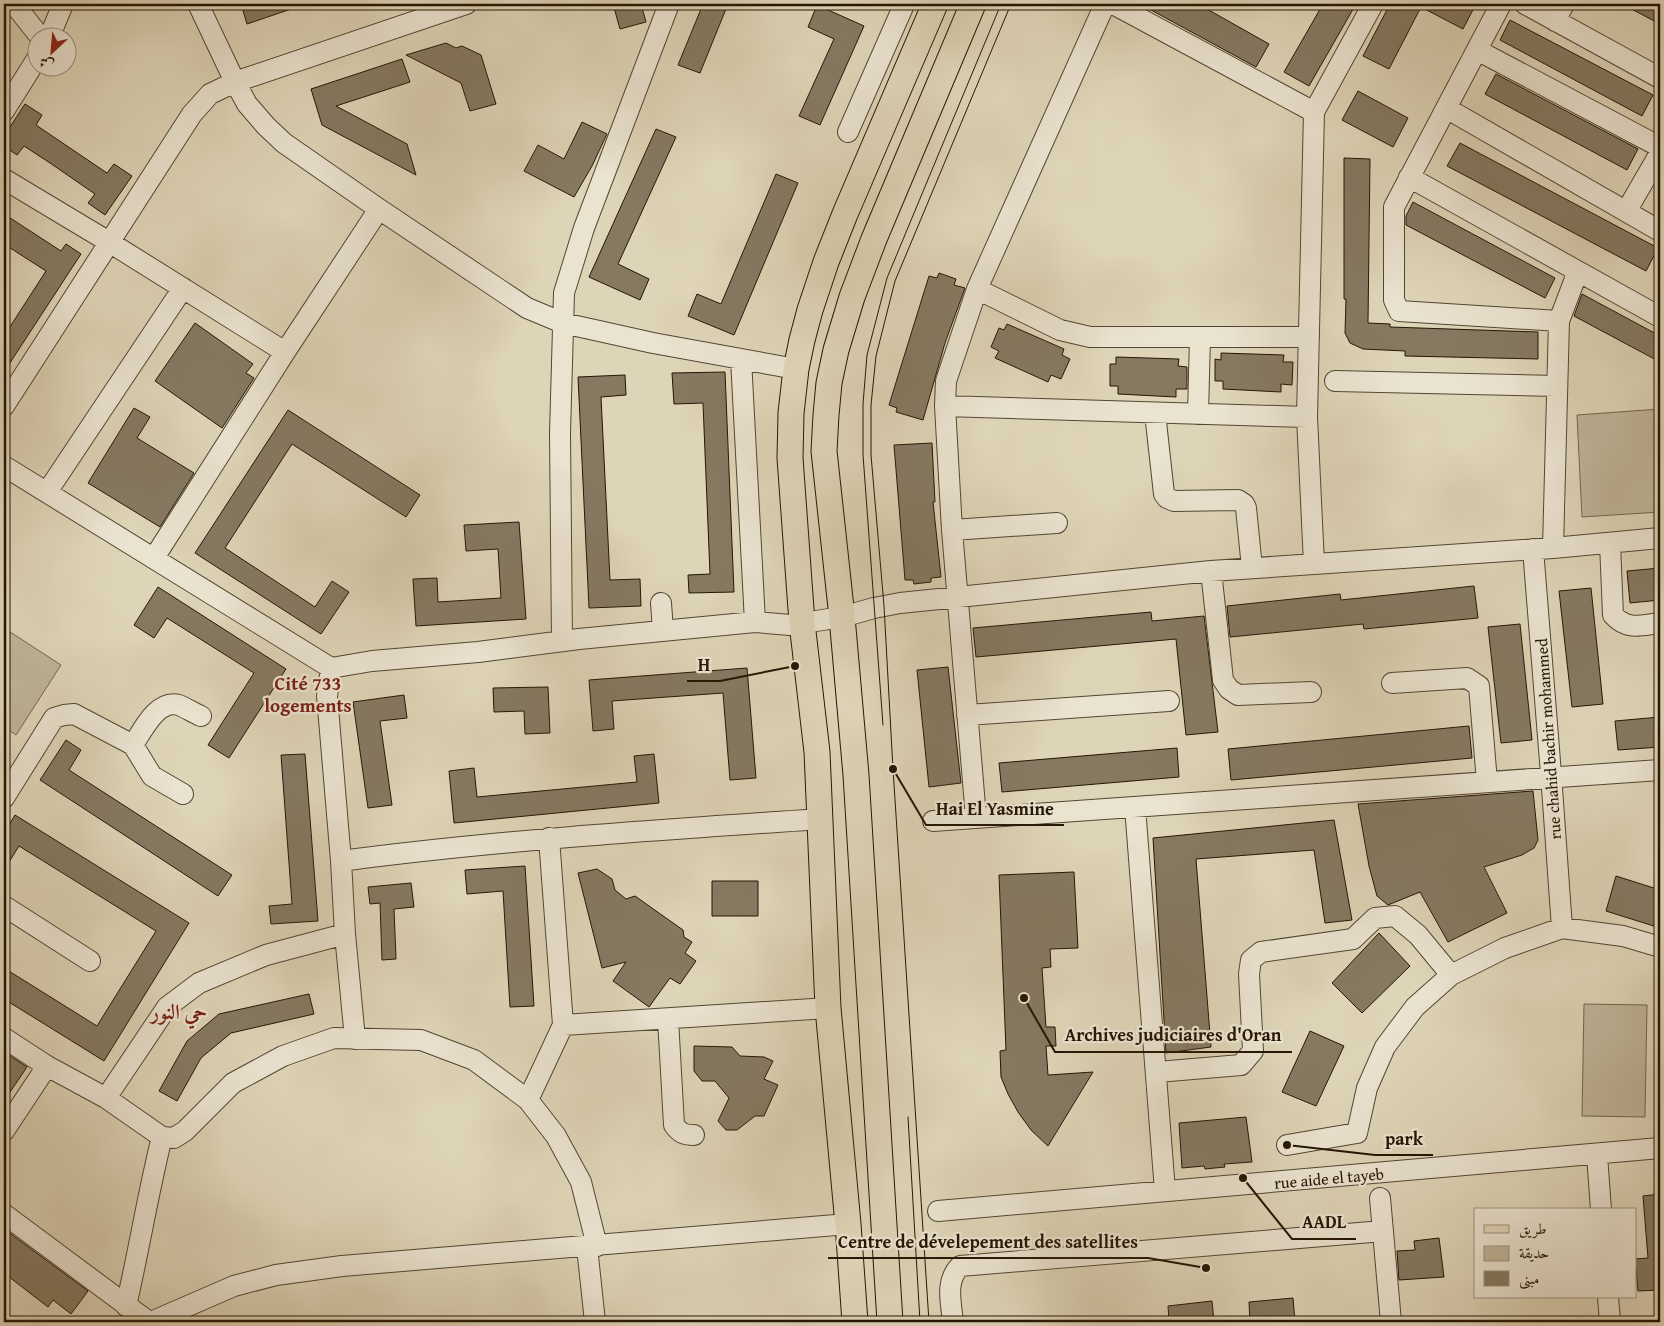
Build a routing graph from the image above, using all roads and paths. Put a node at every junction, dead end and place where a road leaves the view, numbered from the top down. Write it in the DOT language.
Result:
graph roads {
  1 [pos="14,4"];
  2 [pos="64,4"];
  3 [pos="198,4"];
  4 [pos="466,4"];
  5 [pos="669,4"];
  6 [pos="973,4"];
  7 [pos="1105,4"];
  8 [pos="1113,4"];
  9 [pos="1373,4"];
  10 [pos="1501,4"];
  11 [pos="1525,4"];
  12 [pos="899,5"];
  13 [pos="932,11"];
  14 [pos="1560,12"];
  15 [pos="33,28"];
  16 [pos="53,28"];
  17 [pos="1477,50"];
  18 [pos="28,73"];
  19 [pos="1660,78"];
  20 [pos="235,82"];
  21 [pos="1446,108"];
  22 [pos="4,110"];
  23 [pos="1314,112"];
  24 [pos="848,132"];
  25 [pos="1660,147"];
  26 [pos="1660,153"];
  27 [pos="1409,177"];
  28 [pos="4,179"];
  29 [pos="380,209"];
  30 [pos="1627,210"];
  31 [pos="1660,231"];
  32 [pos="109,242"];
  33 [pos="1578,271"];
  34 [pos="183,288"];
  35 [pos="977,289"];
  36 [pos="1658,310"];
  37 [pos="1559,321"];
  38 [pos="564,323"];
  39 [pos="1200,337"];
  40 [pos="1309,337"];
  41 [pos="285,352"];
  42 [pos="741,359"];
  43 [pos="796,369"];
  44 [pos="1335,381"];
  45 [pos="1557,386"];
  46 [pos="4,406"];
  47 [pos="945,406"];
  48 [pos="1155,412"];
  49 [pos="1198,414"];
  50 [pos="1307,417"];
  51 [pos="4,466"];
  52 [pos="47,492"];
  53 [pos="1057,523"];
  54 [pos="952,530"];
  55 [pos="1660,538"];
  56 [pos="1610,543"];
  57 [pos="1543,549"];
  58 [pos="154,558"];
  59 [pos="1314,564"];
  60 [pos="1252,568"];
  61 [pos="1211,571"];
  62 [pos="958,598"];
  63 [pos="661,603"];
  64 [pos="842,617"];
  65 [pos="755,622"];
  66 [pos="802,623"];
  67 [pos="1660,623"];
  68 [pos="663,631"];
  69 [pos="562,641"];
  70 [pos="331,668"];
  71 [pos="1392,683"];
  72 [pos="1311,692"];
  73 [pos="1169,701"];
  74 [pos="967,715"];
  75 [pos="201,716"];
  76 [pos="134,745"];
  77 [pos="1660,770"];
  78 [pos="1552,777"];
  79 [pos="1487,782"];
  80 [pos="183,794"];
  81 [pos="4,798"];
  82 [pos="1135,807"];
  83 [pos="976,818"];
  84 [pos="820,819"];
  85 [pos="933,821"];
  86 [pos="549,838"];
  87 [pos="341,861"];
  88 [pos="4,906"];
  89 [pos="1562,928"];
  90 [pos="345,934"];
  91 [pos="1660,947"];
  92 [pos="90,961"];
  93 [pos="1451,975"];
  94 [pos="828,1008"];
  95 [pos="668,1019"];
  96 [pos="563,1025"];
  97 [pos="4,1038"];
  98 [pos="355,1039"];
  99 [pos="47,1066"];
  100 [pos="1157,1072"];
  101 [pos="106,1098"];
  102 [pos="528,1100"];
  103 [pos="4,1132"];
  104 [pos="694,1135"];
  105 [pos="162,1137"];
  106 [pos="1287,1145"];
  107 [pos="1660,1148"];
  108 [pos="1597,1155"];
  109 [pos="1165,1191"];
  110 [pos="1380,1198"];
  111 [pos="1601,1208"];
  112 [pos="938,1212"];
  113 [pos="4,1214"];
  114 [pos="848,1224"];
  115 [pos="1383,1231"];
  116 [pos="592,1246"];
  117 [pos="1608,1298"];
  118 [pos="126,1306"];
  119 [pos="150,1322"];
  120 [pos="595,1322"];
  121 [pos="855,1322"];
  122 [pos="890,1322"];
  123 [pos="952,1322"];
  124 [pos="1391,1322"];
  125 [pos="1610,1322"];
  1 -- 15 [label="street"];
  2 -- 16 [label="street"];
  3 -- 20 [label="street"];
  4 -- 20 [label="street"];
  5 -- 38 [label="street"];
  6 -- 64 [label="main road"];
  7 -- 35 [label="street"];
  8 -- 23 [label="street"];
  9 -- 23 [label="street"];
  10 -- 17 [label="street"];
  11 -- 14 [label="street"];
  12 -- 13 [label="street"];
  12 -- 24 [label="street"];
  13 -- 43 [label="main road"];
  14 -- 19 [label="street"];
  17 -- 21 [label="street"];
  17 -- 25 [label="street"];
  18 -- 22 [label="street"];
  20 -- 29 [label="street"];
  20 -- 32 [label="street"];
  21 -- 27 [label="street"];
  21 -- 30 [label="street"];
  23 -- 40 [label="street"];
  26 -- 30 [label="street"];
  27 -- 33 [label="street"];
  27 -- 37 [label="street"];
  28 -- 32 [label="street"];
  29 -- 38 [label="street"];
  29 -- 41 [label="street"];
  30 -- 31 [label="street"];
  32 -- 34 [label="street"];
  32 -- 46 [label="street"];
  33 -- 36 [label="street"];
  33 -- 37 [label="street, rue chahid bachir mohammed"];
  34 -- 41 [label="street"];
  34 -- 52 [label="street"];
  35 -- 39 [label="street"];
  35 -- 47 [label="street"];
  37 -- 45 [label="street, rue chahid bachir mohammed"];
  38 -- 42 [label="street"];
  38 -- 69 [label="street"];
  39 -- 40 [label="street"];
  39 -- 49 [label="street"];
  40 -- 50 [label="street"];
  41 -- 58 [label="street"];
  42 -- 43 [label="street"];
  42 -- 65 [label="street"];
  43 -- 66 [label="main road"];
  44 -- 45 [label="street"];
  45 -- 57 [label="street, rue chahid bachir mohammed"];
  47 -- 48 [label="street"];
  47 -- 54 [label="street"];
  48 -- 49 [label="street"];
  48 -- 60 [label="street"];
  49 -- 50 [label="street"];
  50 -- 59 [label="street"];
  51 -- 52 [label="street"];
  52 -- 58 [label="street"];
  53 -- 54 [label="street"];
  54 -- 62 [label="street"];
  55 -- 56 [label="street"];
  56 -- 57 [label="street"];
  56 -- 67 [label="street"];
  57 -- 59 [label="street"];
  57 -- 78 [label="street, rue chahid bachir mohammed"];
  58 -- 70 [label="street"];
  59 -- 60 [label="street"];
  60 -- 61 [label="street"];
  61 -- 62 [label="street"];
  61 -- 72 [label="street"];
  62 -- 64 [label="street"];
  62 -- 74 [label="street"];
  63 -- 68 [label="street"];
  64 -- 66 [label="street"];
  64 -- 122 [label="main road"];
  65 -- 66 [label="street"];
  65 -- 68 [label="street"];
  66 -- 84 [label="main road"];
  68 -- 69 [label="street"];
  69 -- 70 [label="street"];
  70 -- 87 [label="street"];
  71 -- 79 [label="street"];
  73 -- 74 [label="street"];
  74 -- 83 [label="street"];
  75 -- 76 [label="street"];
  76 -- 80 [label="street"];
  76 -- 81 [label="street"];
  77 -- 78 [label="street"];
  78 -- 79 [label="street"];
  78 -- 89 [label="street, rue chahid bachir mohammed"];
  79 -- 82 [label="street"];
  82 -- 83 [label="street"];
  82 -- 100 [label="street"];
  83 -- 85 [label="street"];
  84 -- 86 [label="street"];
  84 -- 94 [label="main road"];
  86 -- 87 [label="street"];
  86 -- 96 [label="street"];
  87 -- 90 [label="street"];
  88 -- 92 [label="street"];
  89 -- 91 [label="street"];
  89 -- 93 [label="street"];
  90 -- 98 [label="street"];
  90 -- 101 [label="street"];
  93 -- 100 [label="street"];
  93 -- 106 [label="street"];
  94 -- 95 [label="street"];
  94 -- 114 [label="main road"];
  95 -- 96 [label="street"];
  95 -- 104 [label="street"];
  96 -- 102 [label="street"];
  97 -- 99 [label="street"];
  98 -- 102 [label="street"];
  98 -- 105 [label="street"];
  99 -- 101 [label="street"];
  99 -- 103 [label="street"];
  100 -- 109 [label="street"];
  101 -- 105 [label="street"];
  102 -- 116 [label="street"];
  105 -- 118 [label="street"];
  107 -- 108 [label="street, rue aide el tayeb"];
  108 -- 109 [label="street, rue aide el tayeb"];
  108 -- 111 [label="street"];
  109 -- 112 [label="street, rue aide el tayeb"];
  110 -- 115 [label="street"];
  113 -- 118 [label="street"];
  114 -- 116 [label="street"];
  114 -- 121 [label="main road"];
  115 -- 123 [label="street"];
  115 -- 124 [label="street"];
  116 -- 119 [label="street"];
  116 -- 120 [label="street"];
  117 -- 125 [label="street"];
  118 -- 119 [label="street"];
}
